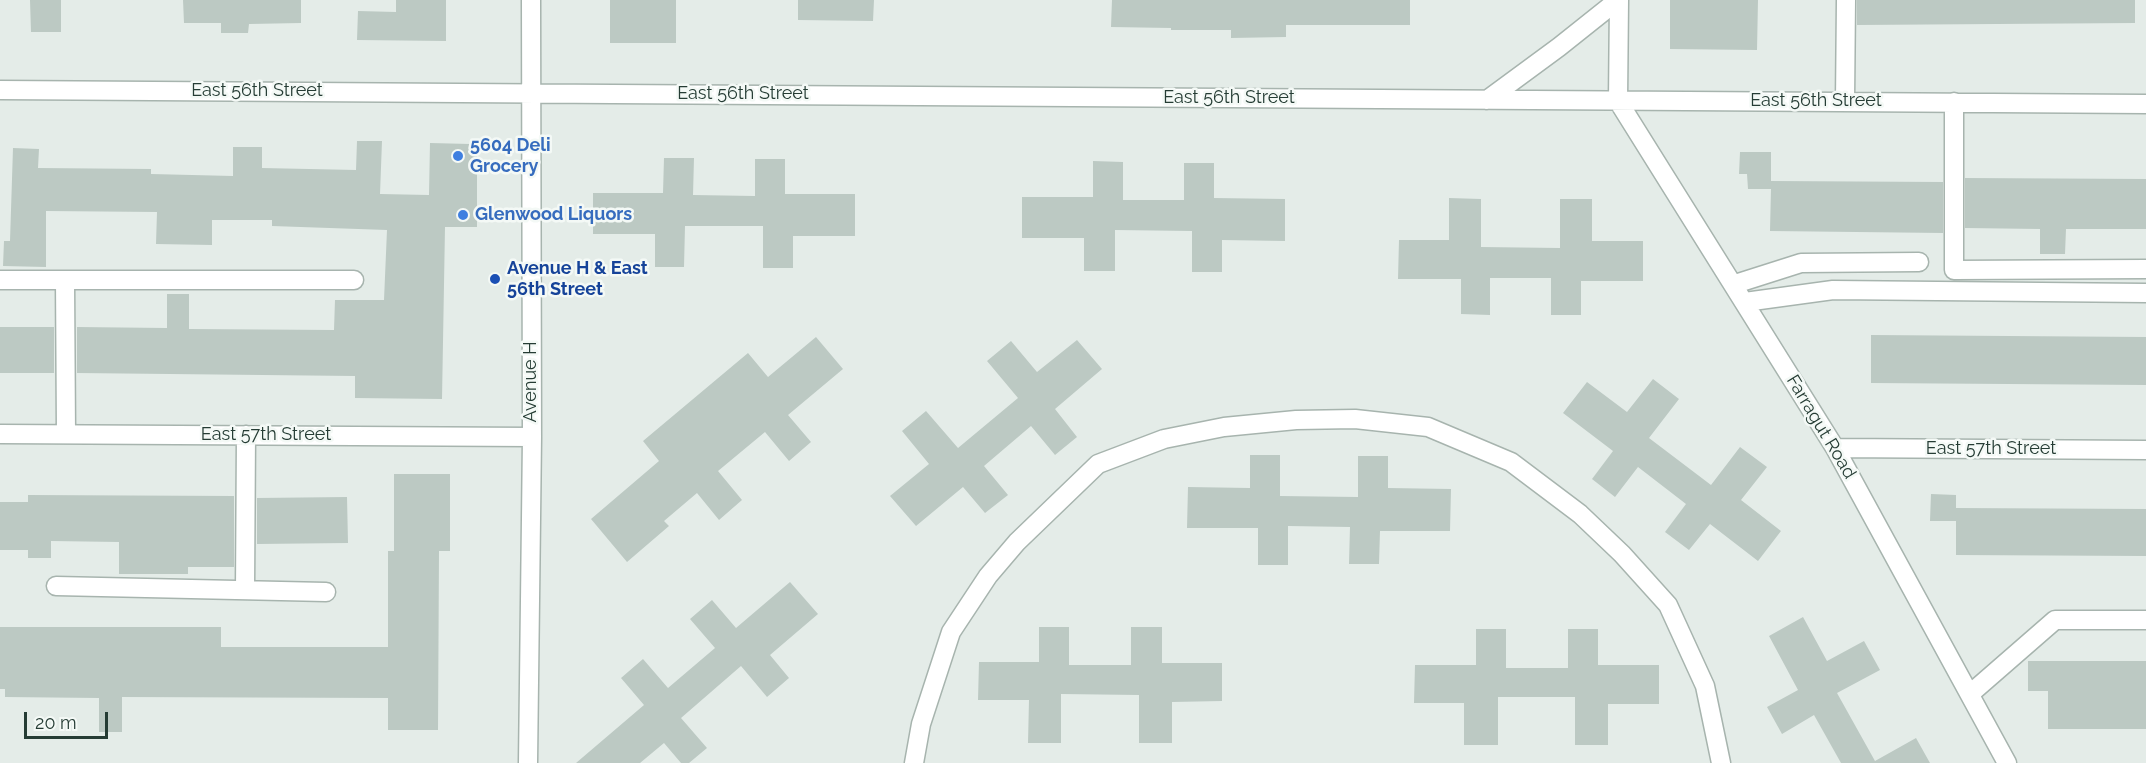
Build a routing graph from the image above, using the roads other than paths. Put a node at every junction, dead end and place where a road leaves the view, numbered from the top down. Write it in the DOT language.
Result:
graph roads {
  1 [pos="531,0"];
  2 [pos="1618,0"];
  3 [pos="1846,0"];
  4 [pos="0,90"];
  5 [pos="530,92"];
  6 [pos="1487,100"];
  7 [pos="1618,101"];
  8 [pos="1845,101"];
  9 [pos="1954,102"];
  10 [pos="2146,104"];
  11 [pos="1919,262"];
  12 [pos="2146,269"];
  13 [pos="0,280"];
  14 [pos="65,280"];
  15 [pos="354,280"];
  16 [pos="1735,284"];
  17 [pos="2146,293"];
  18 [pos="1745,302"];
  19 [pos="0,434"];
  20 [pos="66,434"];
  21 [pos="246,435"];
  22 [pos="532,437"];
  23 [pos="1835,448"];
  24 [pos="2146,450"];
  25 [pos="56,586"];
  26 [pos="245,590"];
  27 [pos="326,592"];
  28 [pos="2146,620"];
  29 [pos="1970,694"];
  30 [pos="528,763"];
  31 [pos="914,763"];
  32 [pos="1721,763"];
  33 [pos="2007,763"];
  1 -- 5 [label="street, Avenue H"];
  2 -- 6 [label="street"];
  2 -- 7 [label="street"];
  3 -- 8 [label="street"];
  4 -- 5 [label="street, East 56th Street"];
  5 -- 6 [label="street, East 56th Street"];
  5 -- 22 [label="street, Avenue H"];
  6 -- 7 [label="street, East 56th Street"];
  7 -- 8 [label="street, East 56th Street"];
  7 -- 16 [label="street, Farragut Road"];
  8 -- 9 [label="street, East 56th Street"];
  9 -- 10 [label="street, East 56th Street"];
  9 -- 12 [label="street"];
  11 -- 16 [label="street"];
  13 -- 14 [label="street"];
  14 -- 15 [label="street"];
  14 -- 20 [label="street"];
  16 -- 18 [label="street, Farragut Road"];
  17 -- 18 [label="street"];
  18 -- 23 [label="street, Farragut Road"];
  19 -- 20 [label="street, East 57th Street"];
  20 -- 21 [label="street, East 57th Street"];
  21 -- 22 [label="street, East 57th Street"];
  21 -- 26 [label="street"];
  22 -- 30 [label="street, Avenue H"];
  23 -- 24 [label="street, East 57th Street"];
  23 -- 29 [label="street, Farragut Road"];
  25 -- 26 [label="street"];
  26 -- 27 [label="street"];
  28 -- 29 [label="street"];
  29 -- 33 [label="street, Farragut Road"];
  31 -- 32 [label="street"];
}
